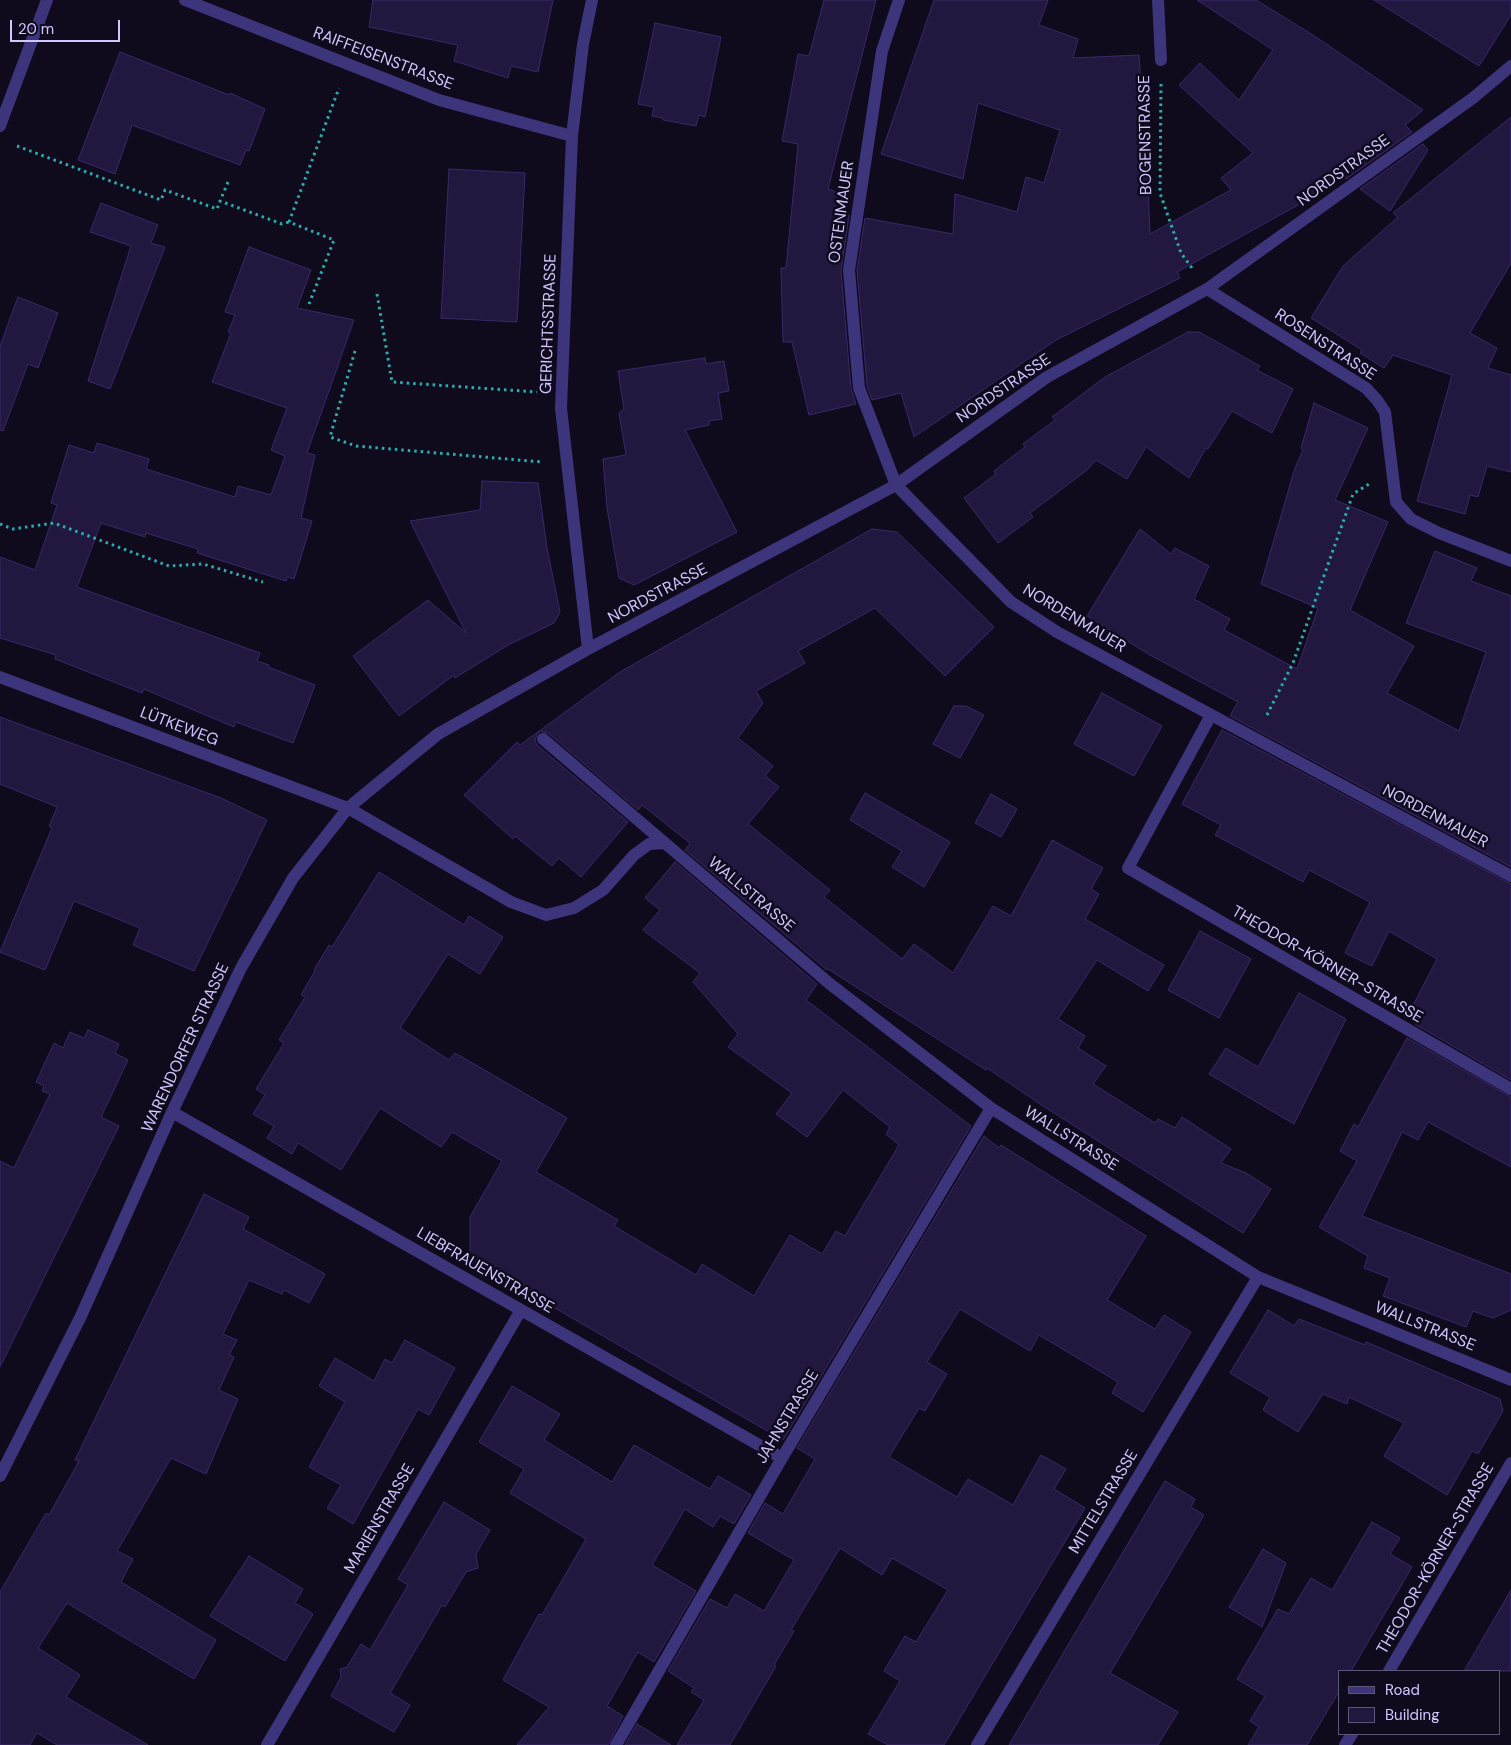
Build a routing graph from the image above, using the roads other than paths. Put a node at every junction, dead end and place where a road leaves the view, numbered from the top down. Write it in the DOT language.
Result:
graph roads {
  1 [pos="47,0"];
  2 [pos="185,0"];
  3 [pos="592,0"];
  4 [pos="899,0"];
  5 [pos="1158,0"];
  6 [pos="1161,60"];
  7 [pos="1511,66"];
  8 [pos="0,126"];
  9 [pos="572,136"];
  10 [pos="1207,289"];
  11 [pos="896,484"];
  12 [pos="1511,561"];
  13 [pos="588,649"];
  14 [pos="0,677"];
  15 [pos="492,703"];
  16 [pos="1211,715"];
  17 [pos="543,740"];
  18 [pos="348,808"];
  19 [pos="665,843"];
  20 [pos="1511,876"];
  21 [pos="1511,1089"];
  22 [pos="991,1108"];
  23 [pos="172,1112"];
  24 [pos="1258,1277"];
  25 [pos="521,1310"];
  26 [pos="1511,1380"];
  27 [pos="782,1458"];
  28 [pos="1511,1463"];
  29 [pos="0,1476"];
  30 [pos="1390,1670"];
  31 [pos="267,1745"];
  32 [pos="616,1745"];
  33 [pos="977,1745"];
  1 -- 8 [label="street"];
  2 -- 9 [label="street, RAIFFEISENSTRASSE"];
  3 -- 9 [label="street, GERICHTSSTRASSE"];
  4 -- 11 [label="street, OSTENMAUER"];
  5 -- 6 [label="street, BOGENSTRASSE"];
  7 -- 10 [label="street, NORDSTRASSE"];
  9 -- 13 [label="street, GERICHTSSTRASSE"];
  10 -- 11 [label="street, NORDSTRASSE"];
  10 -- 12 [label="street, ROSENSTRASSE"];
  11 -- 13 [label="street, NORDSTRASSE"];
  11 -- 16 [label="street, NORDENMAUER"];
  13 -- 15 [label="street, NORDSTRASSE"];
  14 -- 18 [label="street, LÜTKEWEG"];
  15 -- 18 [label="street, WARENDORFER STRASSE"];
  16 -- 20 [label="street, NORDENMAUER"];
  16 -- 21 [label="street, THEODOR-KÖRNER-STRASSE"];
  17 -- 19 [label="street, WALLSTRASSE"];
  18 -- 19 [label="street"];
  18 -- 23 [label="street, WARENDORFER STRASSE"];
  19 -- 22 [label="street, WALLSTRASSE"];
  22 -- 24 [label="street, WALLSTRASSE"];
  22 -- 27 [label="street, JAHNSTRASSE"];
  23 -- 25 [label="street, LIEBFRAUENSTRASSE"];
  23 -- 29 [label="street, WARENDORFER STRASSE"];
  24 -- 26 [label="street, WALLSTRASSE"];
  24 -- 33 [label="street, MITTELSTRASSE"];
  25 -- 27 [label="street, LIEBFRAUENSTRASSE"];
  25 -- 31 [label="street, MARIENSTRASSE"];
  27 -- 32 [label="street, JAHNSTRASSE"];
  28 -- 30 [label="street, THEODOR-KÖRNER-STRASSE"];
}
